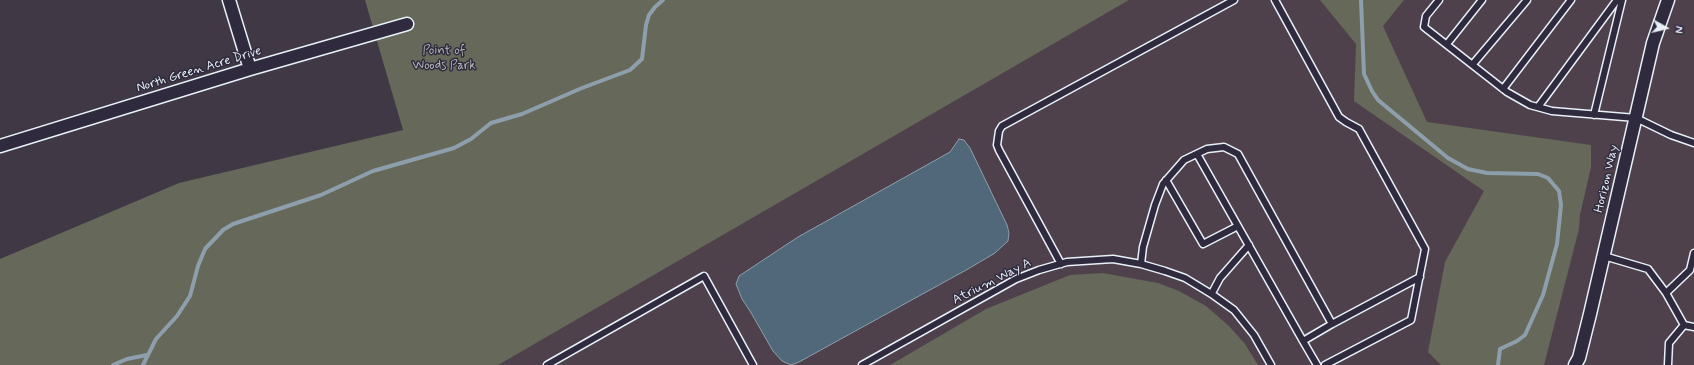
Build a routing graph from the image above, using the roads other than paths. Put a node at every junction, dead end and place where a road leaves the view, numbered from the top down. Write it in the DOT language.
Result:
graph roads {
  1 [pos="229,0"];
  2 [pos="1234,0"];
  3 [pos="1275,0"];
  4 [pos="1439,0"];
  5 [pos="1482,0"];
  6 [pos="1526,0"];
  7 [pos="1571,0"];
  8 [pos="1617,0"];
  9 [pos="1622,0"];
  10 [pos="1668,0"];
  11 [pos="407,24"];
  12 [pos="1447,44"];
  13 [pos="1473,64"];
  14 [pos="250,69"];
  15 [pos="1503,89"];
  16 [pos="1538,107"];
  17 [pos="1594,115"];
  18 [pos="1636,118"];
  19 [pos="1694,143"];
  20 [pos="0,146"];
  21 [pos="1197,154"];
  22 [pos="1166,180"];
  23 [pos="1238,226"];
  24 [pos="1249,245"];
  25 [pos="1694,252"];
  26 [pos="1604,256"];
  27 [pos="1061,264"];
  28 [pos="1142,264"];
  29 [pos="1420,277"];
  30 [pos="1666,293"];
  31 [pos="1212,294"];
  32 [pos="1332,324"];
  33 [pos="1684,325"];
  34 [pos="1694,327"];
  35 [pos="1303,341"];
  36 [pos="547,365"];
  37 [pos="753,365"];
  38 [pos="862,365"];
  39 [pos="1271,365"];
  40 [pos="1317,365"];
  41 [pos="1325,365"];
  42 [pos="1575,365"];
  43 [pos="1668,365"];
  1 -- 14 [label="street"];
  2 -- 27 [label="lane"];
  3 -- 29 [label="lane"];
  4 -- 12 [label="lane"];
  5 -- 12 [label="lane"];
  6 -- 13 [label="lane"];
  7 -- 15 [label="lane"];
  8 -- 16 [label="lane"];
  9 -- 17 [label="lane"];
  10 -- 18 [label="street, Horizon Way"];
  11 -- 14 [label="street, North Green Acre Drive"];
  12 -- 13 [label="lane"];
  13 -- 15 [label="lane"];
  14 -- 20 [label="street, North Green Acre Drive"];
  15 -- 16 [label="lane"];
  16 -- 17 [label="lane"];
  17 -- 18 [label="lane"];
  18 -- 19 [label="lane"];
  18 -- 26 [label="street, Horizon Way"];
  21 -- 22 [label="lane"];
  21 -- 23 [label="lane"];
  21 -- 32 [label="lane"];
  22 -- 23 [label="lane"];
  22 -- 28 [label="lane"];
  23 -- 24 [label="lane"];
  24 -- 31 [label="lane"];
  24 -- 35 [label="lane"];
  25 -- 30 [label="lane"];
  26 -- 30 [label="lane"];
  26 -- 42 [label="street, Horizon Way"];
  27 -- 28 [label="lane, Atrium Way A"];
  27 -- 38 [label="lane, Atrium Way A"];
  28 -- 31 [label="lane, Atrium Way A"];
  29 -- 32 [label="lane"];
  29 -- 41 [label="lane"];
  30 -- 33 [label="lane"];
  31 -- 39 [label="lane, Atrium Way A"];
  32 -- 35 [label="lane"];
  33 -- 34 [label="lane"];
  33 -- 43 [label="lane"];
  35 -- 40 [label="lane"];
  36 -- 37 [label="lane"];
}
